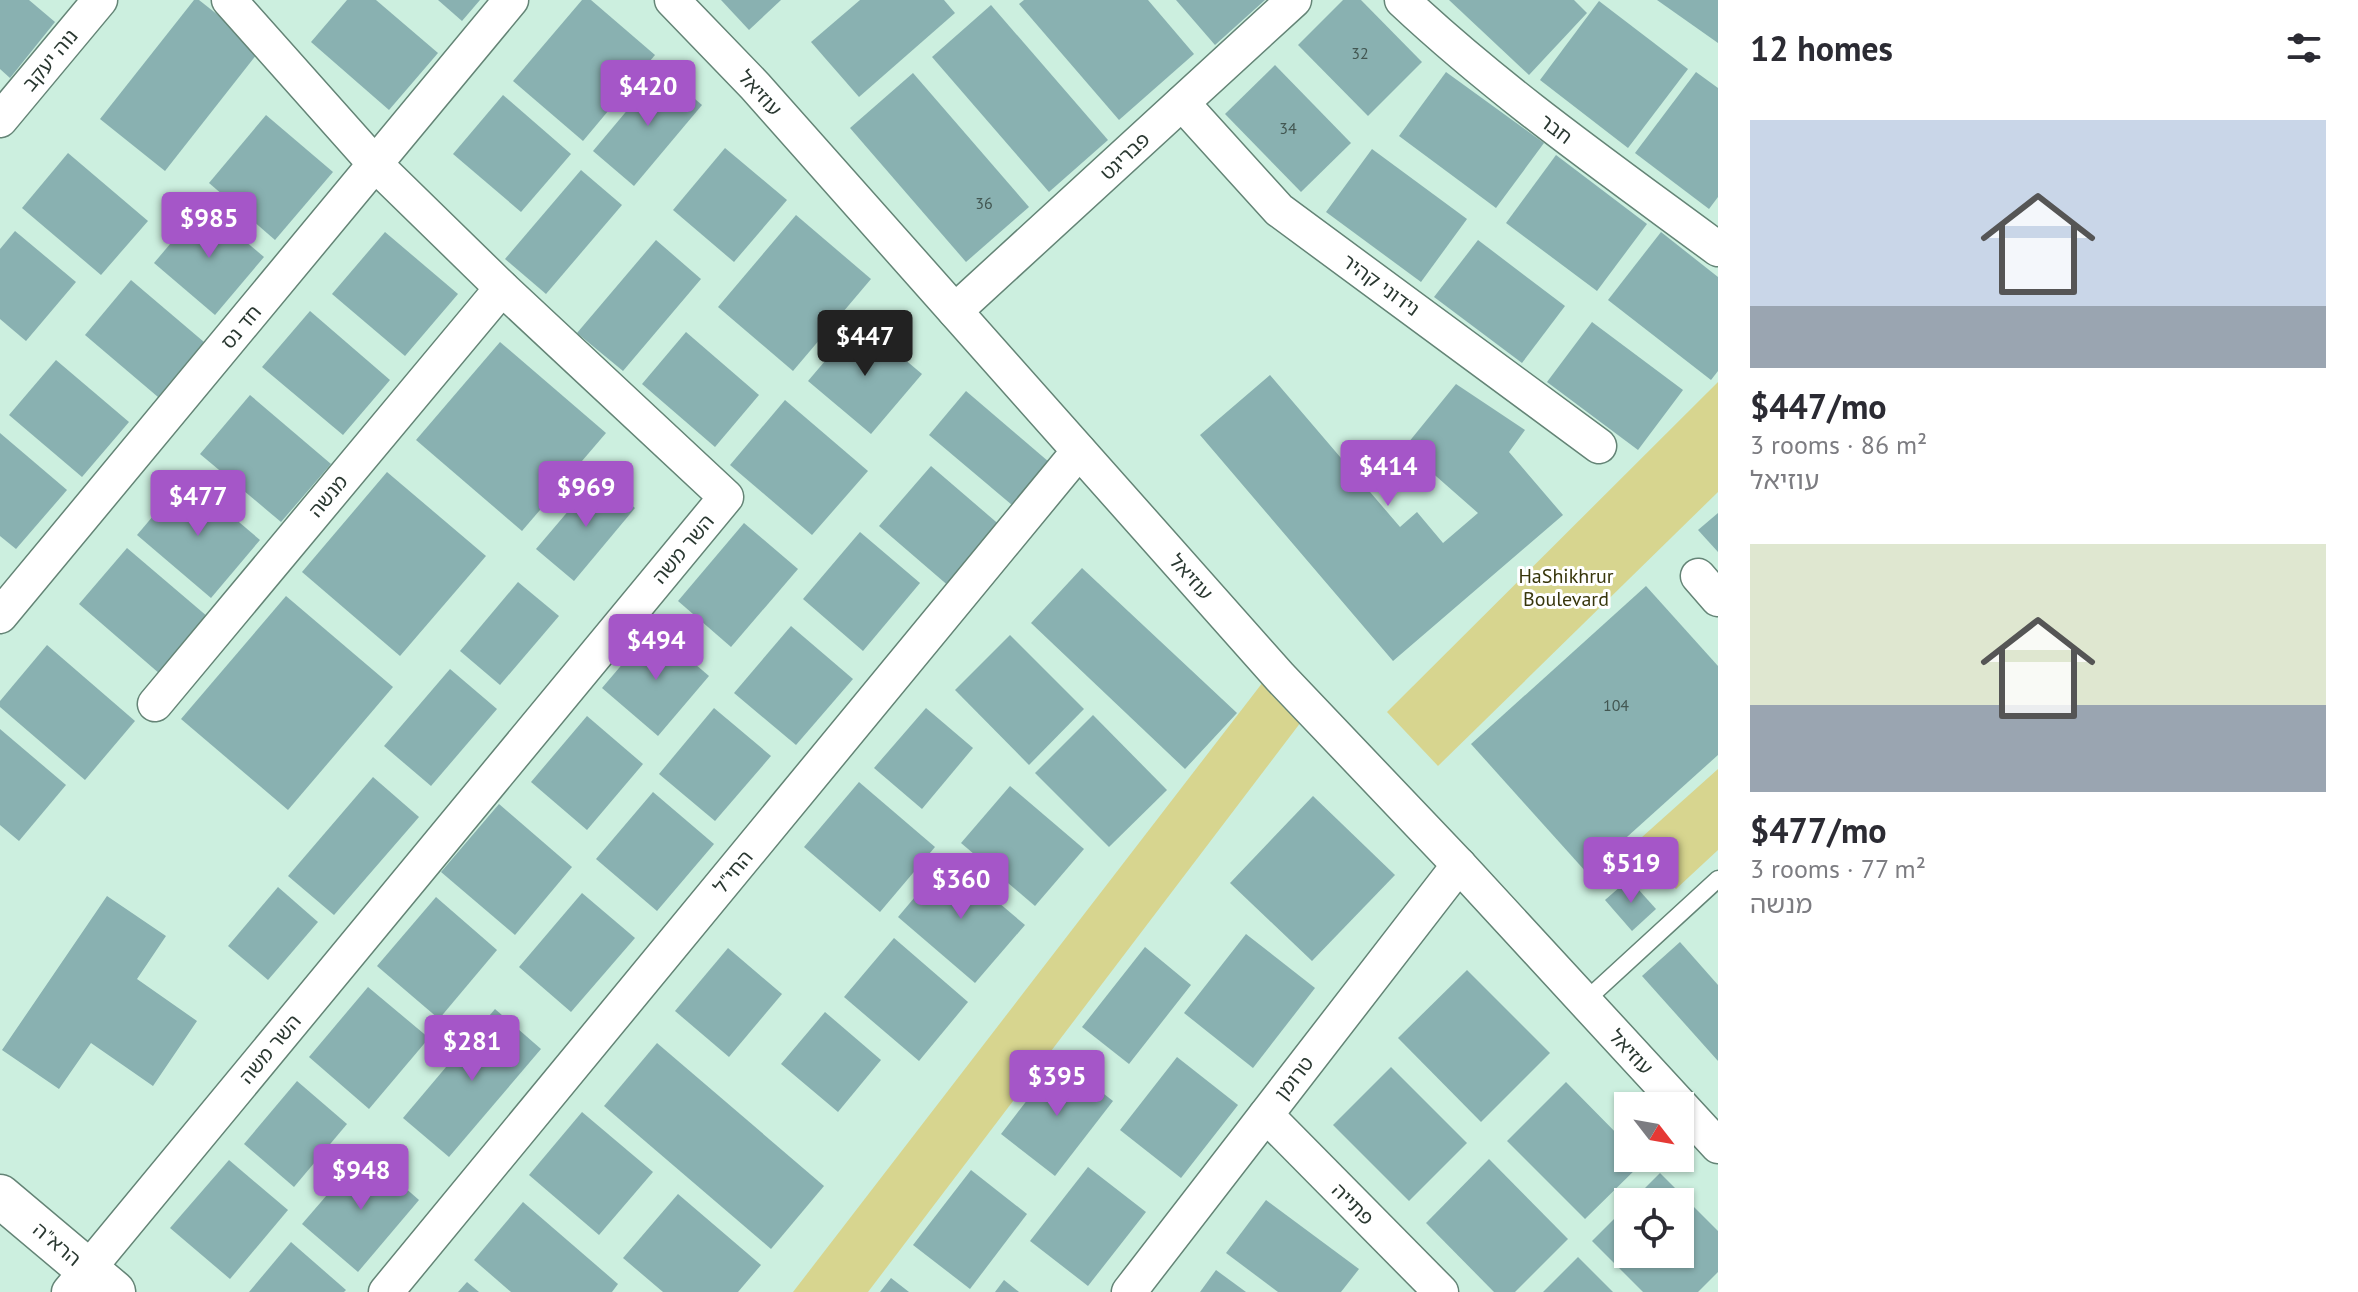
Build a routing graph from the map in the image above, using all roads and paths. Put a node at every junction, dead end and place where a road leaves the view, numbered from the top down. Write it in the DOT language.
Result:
graph roads {
  1 [pos="100,0"];
  2 [pos="229,0"];
  3 [pos="511,0"];
  4 [pos="672,0"];
  5 [pos="1294,0"];
  6 [pos="1402,0"];
  7 [pos="1182,103"];
  8 [pos="0,120"];
  9 [pos="376,165"];
  10 [pos="1718,249"];
  11 [pos="502,288"];
  12 [pos="955,311"];
  13 [pos="1599,446"];
  14 [pos="1079,451"];
  15 [pos="0,616"];
  16 [pos="155,704"];
  17 [pos="1459,865"];
  18 [pos="1718,879"];
  19 [pos="1585,1001"];
  20 [pos="1266,1115"];
  21 [pos="1718,1146"];
  22 [pos="0,1196"];
  23 [pos="91,1285"];
  24 [pos="386,1292"];
  25 [pos="1129,1292"];
  26 [pos="1441,1292"];
  1 -- 8 [label="street, נוה יעקב"];
  2 -- 9 [label="street, השר משה"];
  3 -- 9 [label="street, חד נס"];
  4 -- 12 [label="street, עוזיאל"];
  5 -- 7 [label="street, פבריגט"];
  6 -- 10 [label="street, חבר"];
  7 -- 12 [label="street, פבריגט"];
  7 -- 13 [label="street, נידוני קהיר"];
  9 -- 11 [label="street, השר משה"];
  9 -- 15 [label="street, חד נס"];
  11 -- 16 [label="street, מנשה"];
  11 -- 23 [label="street, השר משה"];
  12 -- 14 [label="street, עוזיאל"];
  14 -- 17 [label="street, עוזיאל"];
  14 -- 24 [label="street, החי\"ל"];
  17 -- 19 [label="street, עוזיאל"];
  17 -- 20 [label="street, טרומן"];
  18 -- 19 [label="lane"];
  19 -- 21 [label="street, עוזיאל"];
  20 -- 25 [label="street, טרומן"];
  20 -- 26 [label="street, פתייה"];
  22 -- 23 [label="street, הרא\"ה"];
}
